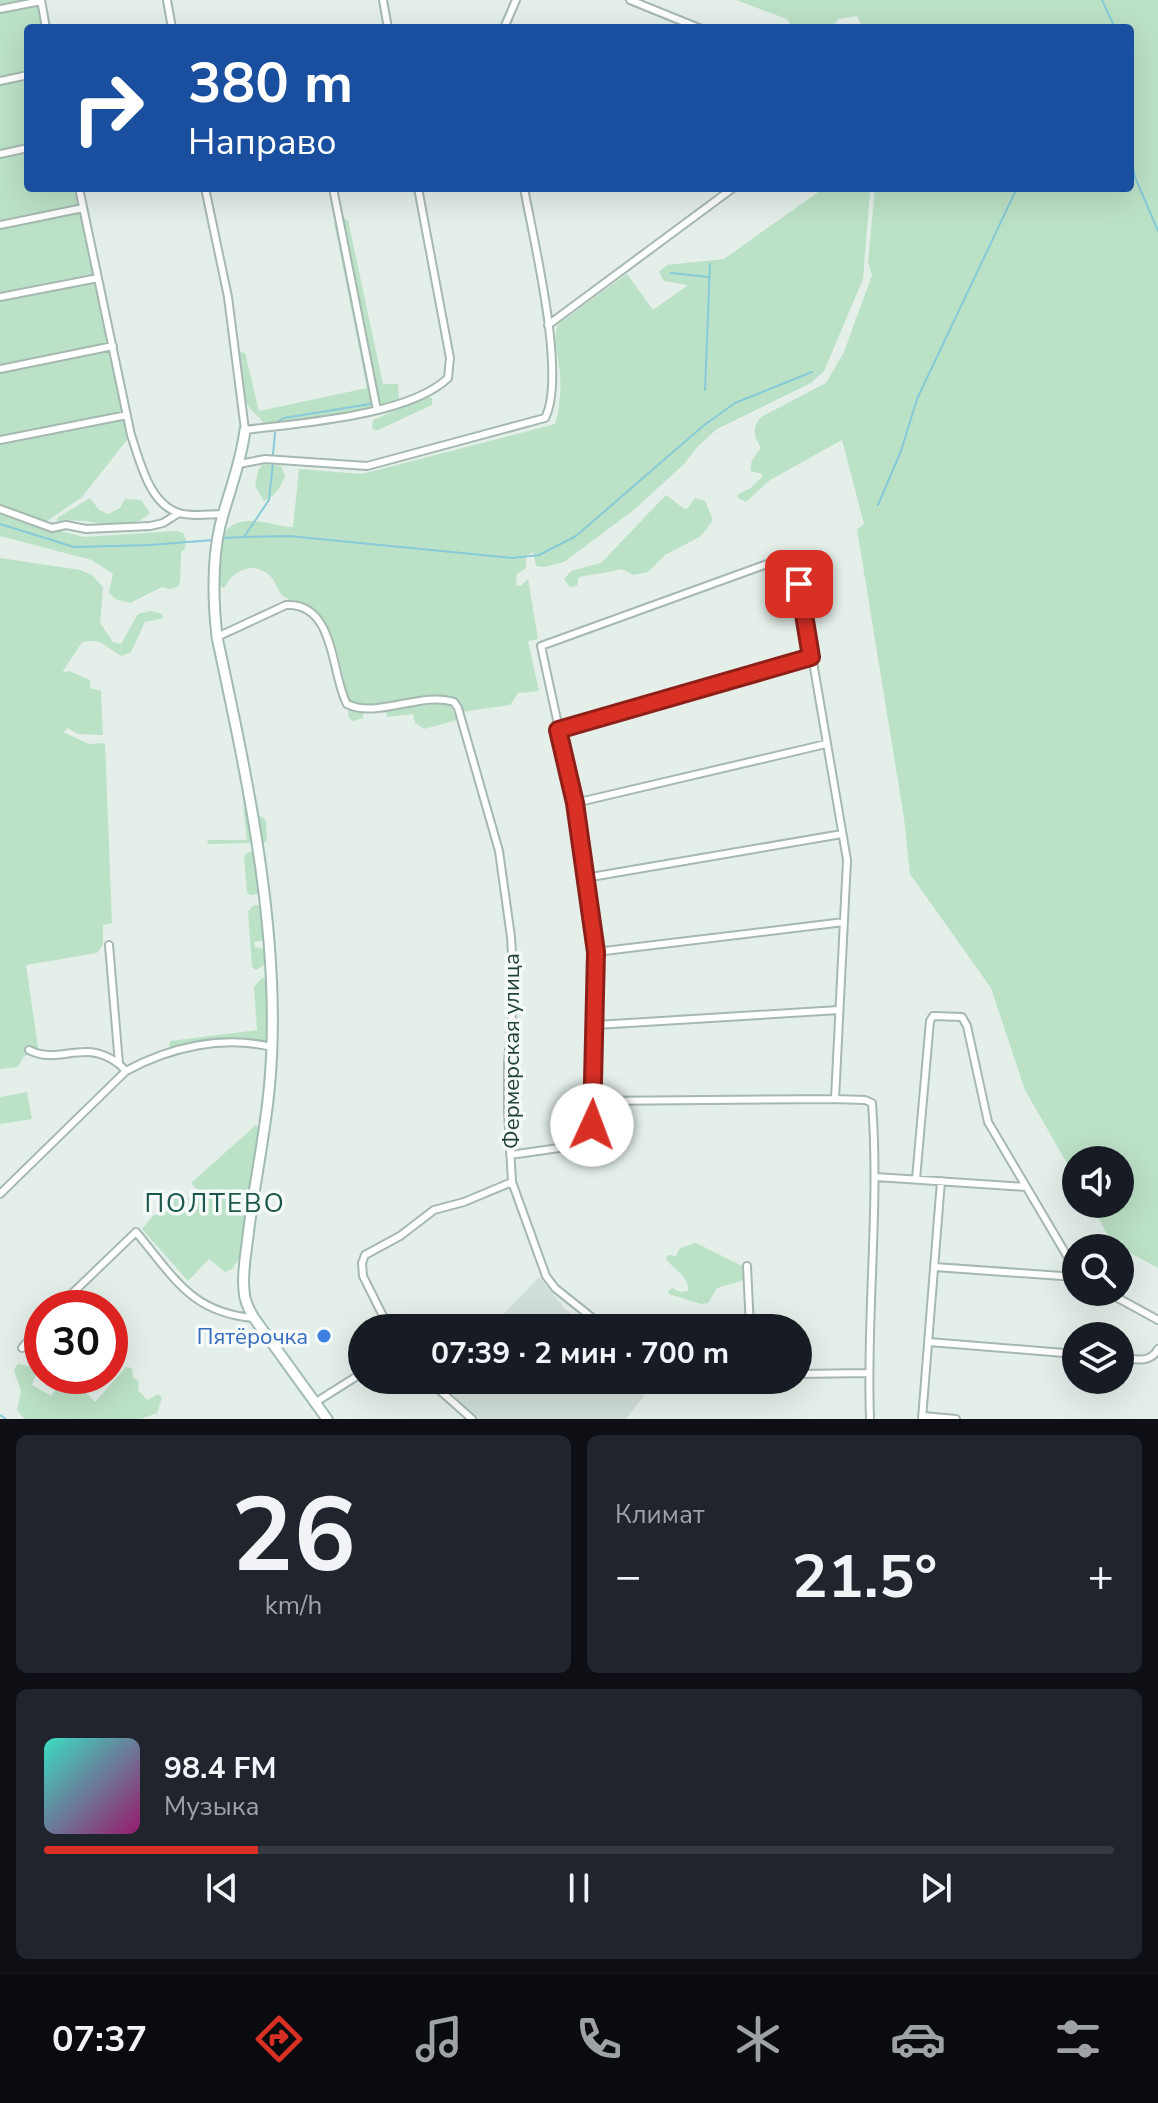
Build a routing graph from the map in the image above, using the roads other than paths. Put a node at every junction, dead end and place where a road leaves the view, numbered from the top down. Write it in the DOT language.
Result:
graph roads {
  1 [pos="167,0"];
  2 [pos="383,0"];
  3 [pos="516,0"];
  4 [pos="630,0"];
  5 [pos="41,1"];
  6 [pos="0,9"];
  7 [pos="45,24"];
  8 [pos="171,24"];
  9 [pos="387,24"];
  10 [pos="506,24"];
  11 [pos="689,24"];
  12 [pos="24,76"];
  13 [pos="0,81"];
  14 [pos="24,149"];
  15 [pos="0,154"];
  16 [pos="80,192"];
  17 [pos="206,192"];
  18 [pos="334,192"];
  19 [pos="419,192"];
  20 [pos="525,192"];
  21 [pos="728,192"];
  22 [pos="83,208"];
  23 [pos="0,225"];
  24 [pos="98,278"];
  25 [pos="0,297"];
  26 [pos="548,325"];
  27 [pos="113,346"];
  28 [pos="0,369"];
  29 [pos="377,410"];
  30 [pos="127,415"];
  31 [pos="245,430"];
  32 [pos="0,440"];
  33 [pos="239,464"];
  34 [pos="0,509"];
  35 [pos="179,513"];
  36 [pos="223,514"];
  37 [pos="217,637"];
  38 [pos="811,657"];
  39 [pos="558,730"];
  40 [pos="826,744"];
  41 [pos="575,803"];
  42 [pos="842,834"];
  43 [pos="585,878"];
  44 [pos="844,922"];
  45 [pos="109,945"];
  46 [pos="596,952"];
  47 [pos="839,1010"];
  48 [pos="596,1025"];
  49 [pos="272,1047"];
  50 [pos="29,1050"];
  51 [pos="119,1064"];
  52 [pos="126,1071"];
  53 [pos="835,1099"];
  54 [pos="593,1101"];
  55 [pos="510,1155"];
  56 [pos="876,1177"];
  57 [pos="916,1179"];
  58 [pos="941,1181"];
  59 [pos="512,1182"];
  60 [pos="1026,1187"];
  61 [pos="0,1194"];
  62 [pos="1062,1250"];
  63 [pos="747,1266"];
  64 [pos="935,1267"];
  65 [pos="1062,1273"];
  66 [pos="76,1290"];
  67 [pos="1132,1306"];
  68 [pos="382,1314"];
  69 [pos="588,1314"];
  70 [pos="749,1314"];
  71 [pos="254,1318"];
  72 [pos="1158,1320"];
  73 [pos="929,1342"];
  74 [pos="24,1346"];
  75 [pos="22,1348"];
  76 [pos="1158,1349"];
  77 [pos="1062,1353"];
  78 [pos="1134,1359"];
  79 [pos="868,1373"];
  80 [pos="812,1374"];
  81 [pos="348,1382"];
  82 [pos="444,1394"];
  83 [pos="316,1402"];
  84 [pos="922,1418"];
  85 [pos="327,1419"];
  86 [pos="472,1419"];
  87 [pos="870,1419"];
  88 [pos="956,1419"];
  1 -- 8 [label="street"];
  2 -- 9 [label="street"];
  3 -- 10 [label="street"];
  4 -- 11 [label="street"];
  5 -- 6 [label="street"];
  5 -- 7 [label="street"];
  12 -- 13 [label="street"];
  14 -- 15 [label="street"];
  16 -- 22 [label="street"];
  17 -- 31 [label="street"];
  18 -- 29 [label="street"];
  19 -- 29 [label="street"];
  20 -- 26 [label="street"];
  21 -- 26 [label="street"];
  22 -- 23 [label="street"];
  22 -- 24 [label="street"];
  24 -- 25 [label="street"];
  24 -- 27 [label="street"];
  26 -- 33 [label="street"];
  27 -- 28 [label="street"];
  27 -- 30 [label="street"];
  29 -- 31 [label="street"];
  30 -- 32 [label="street"];
  30 -- 35 [label="street"];
  31 -- 33 [label="street"];
  33 -- 36 [label="street"];
  34 -- 35 [label="street"];
  35 -- 36 [label="street"];
  36 -- 37 [label="street"];
  37 -- 49 [label="street"];
  37 -- 55 [label="street, Фермерская улица"];
  38 -- 39 [label="street"];
  38 -- 39 [label="street"];
  38 -- 40 [label="street"];
  39 -- 41 [label="street"];
  40 -- 41 [label="street"];
  40 -- 42 [label="street"];
  41 -- 43 [label="street"];
  42 -- 43 [label="street"];
  42 -- 44 [label="street"];
  43 -- 46 [label="street"];
  44 -- 46 [label="street"];
  44 -- 47 [label="street"];
  45 -- 51 [label="street"];
  46 -- 48 [label="street"];
  47 -- 48 [label="street"];
  47 -- 53 [label="street"];
  48 -- 54 [label="street"];
  49 -- 52 [label="street"];
  49 -- 71 [label="street"];
  50 -- 51 [label="street"];
  51 -- 52 [label="street"];
  52 -- 61 [label="street"];
  53 -- 54 [label="street"];
  53 -- 56 [label="street"];
  54 -- 55 [label="street"];
  55 -- 59 [label="street, Фермерская улица"];
  56 -- 57 [label="street"];
  56 -- 79 [label="street"];
  57 -- 58 [label="street"];
  57 -- 60 [label="street"];
  58 -- 60 [label="street"];
  58 -- 64 [label="street"];
  59 -- 68 [label="street"];
  59 -- 69 [label="street, Фермерская улица"];
  60 -- 62 [label="street"];
  63 -- 70 [label="street"];
  64 -- 65 [label="street"];
  64 -- 73 [label="street"];
  66 -- 71 [label="street"];
  67 -- 72 [label="street"];
  71 -- 83 [label="street"];
  73 -- 77 [label="street"];
  73 -- 84 [label="street"];
  74 -- 75 [label="street"];
  76 -- 78 [label="street"];
  79 -- 80 [label="street"];
  79 -- 87 [label="street"];
  81 -- 83 [label="street"];
  82 -- 86 [label="street"];
  83 -- 85 [label="street"];
  84 -- 88 [label="street"];
}
